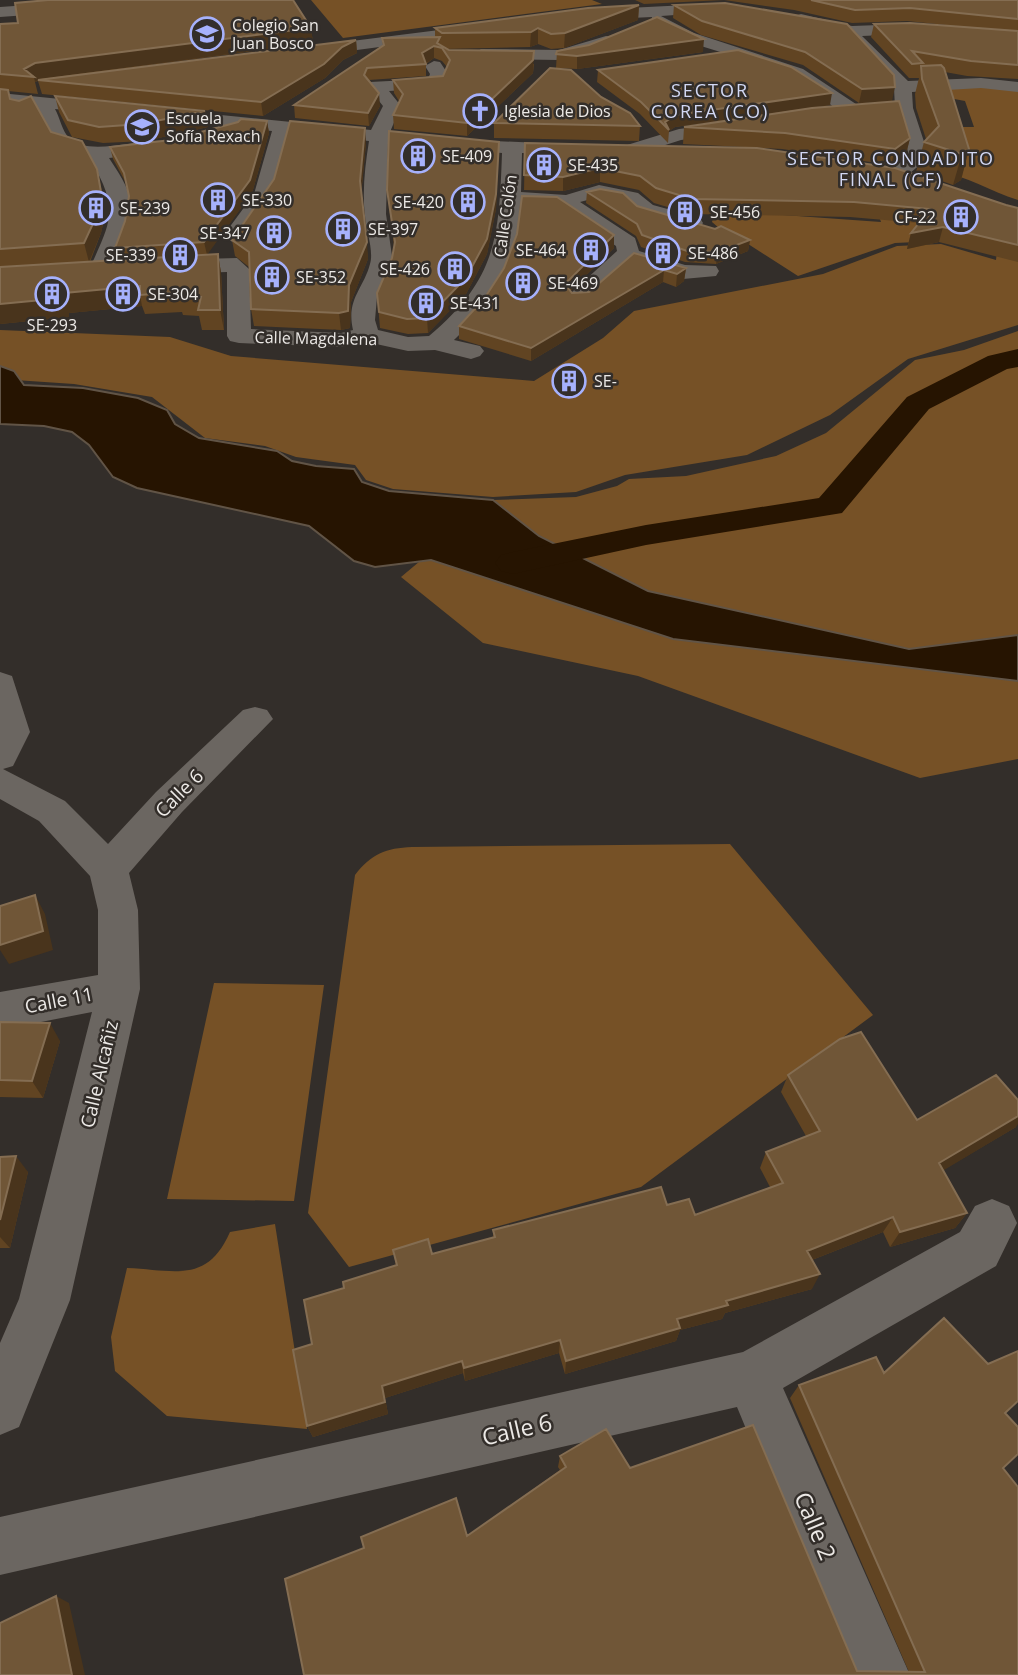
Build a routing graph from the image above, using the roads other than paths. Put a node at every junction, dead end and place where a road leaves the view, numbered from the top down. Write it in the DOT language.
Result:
graph roads {
  1 [pos="99,0"];
  2 [pos="165,0"];
  3 [pos="747,6"];
  4 [pos="0,10"];
  5 [pos="897,12"];
  6 [pos="653,15"];
  7 [pos="783,16"];
  8 [pos="575,17"];
  9 [pos="502,27"];
  10 [pos="907,29"];
  11 [pos="852,31"];
  12 [pos="523,33"];
  13 [pos="1018,38"];
  14 [pos="370,49"];
  15 [pos="286,54"];
  16 [pos="739,55"];
  17 [pos="698,60"];
  18 [pos="351,66"];
  19 [pos="434,66"];
  20 [pos="545,66"];
  21 [pos="903,87"];
  22 [pos="1018,87"];
  23 [pos="45,94"];
  24 [pos="0,96"];
  25 [pos="450,97"];
  26 [pos="387,100"];
  27 [pos="904,108"];
  28 [pos="855,112"];
  29 [pos="821,114"];
  30 [pos="5,119"];
  31 [pos="280,120"];
  32 [pos="246,121"];
  33 [pos="638,122"];
  34 [pos="750,125"];
  35 [pos="490,128"];
  36 [pos="381,136"];
  37 [pos="653,142"];
  38 [pos="472,146"];
  39 [pos="512,149"];
  40 [pos="593,149"];
  41 [pos="95,151"];
  42 [pos="693,154"];
  43 [pos="870,171"];
  44 [pos="896,175"];
  45 [pos="920,183"];
  46 [pos="510,198"];
  47 [pos="563,200"];
  48 [pos="714,231"];
  49 [pos="628,253"];
  50 [pos="215,264"];
  51 [pos="708,271"];
  52 [pos="99,272"];
  53 [pos="74,273"];
  54 [pos="579,298"];
  55 [pos="367,335"];
  56 [pos="435,343"];
  57 [pos="471,351"];
  58 [pos="0,684"];
  59 [pos="255,719"];
  60 [pos="0,757"];
  61 [pos="0,782"];
  62 [pos="108,870"];
  63 [pos="118,989"];
  64 [pos="0,1011"];
  65 [pos="992,1223"];
  66 [pos="751,1377"];
  67 [pos="0,1408"];
  68 [pos="0,1546"];
  69 [pos="878,1675"];
  1 -- 4 [label="street"];
  2 -- 4 [label="street"];
  3 -- 6 [label="street"];
  5 -- 10 [label="street"];
  6 -- 8 [label="street"];
  6 -- 16 [label="street"];
  6 -- 20 [label="street"];
  7 -- 11 [label="street"];
  9 -- 14 [label="street"];
  10 -- 11 [label="street"];
  10 -- 13 [label="street"];
  11 -- 21 [label="street"];
  12 -- 20 [label="street"];
  14 -- 15 [label="street"];
  14 -- 18 [label="street"];
  14 -- 20 [label="street"];
  16 -- 17 [label="street"];
  16 -- 28 [label="street"];
  19 -- 26 [label="street"];
  21 -- 22 [label="street"];
  21 -- 27 [label="street"];
  23 -- 24 [label="street"];
  23 -- 30 [label="street"];
  23 -- 32 [label="street"];
  23 -- 41 [label="street"];
  25 -- 26 [label="street"];
  26 -- 36 [label="street"];
  27 -- 28 [label="street"];
  27 -- 44 [label="street"];
  28 -- 29 [label="street"];
  31 -- 32 [label="street"];
  31 -- 36 [label="street"];
  31 -- 50 [label="street"];
  32 -- 41 [label="street"];
  33 -- 37 [label="street"];
  34 -- 37 [label="street"];
  35 -- 38 [label="street"];
  36 -- 38 [label="street"];
  36 -- 55 [label="street"];
  37 -- 42 [label="street"];
  38 -- 39 [label="street"];
  39 -- 40 [label="street"];
  39 -- 46 [label="street, Calle Colón"];
  41 -- 52 [label="street"];
  43 -- 44 [label="street"];
  44 -- 45 [label="street"];
  46 -- 47 [label="street"];
  46 -- 56 [label="street, Calle Colón"];
  47 -- 48 [label="street"];
  47 -- 49 [label="street"];
  49 -- 51 [label="street"];
  49 -- 54 [label="street"];
  50 -- 52 [label="street"];
  50 -- 55 [label="street, Calle Magdalena"];
  52 -- 53 [label="street"];
  55 -- 56 [label="street, Calle Magdalena"];
  56 -- 57 [label="street, Calle Magdalena"];
  58 -- 60 [label="street"];
  59 -- 62 [label="street, Calle 6"];
  61 -- 62 [label="street, Calle Alcañiz"];
  62 -- 63 [label="street, Calle Alcañiz"];
  63 -- 64 [label="street, Calle 11"];
  63 -- 67 [label="street, Calle Alcañiz"];
  65 -- 66 [label="street, Calle 6"];
  66 -- 68 [label="street, Calle 6"];
  66 -- 69 [label="street, Calle 2"];
}
